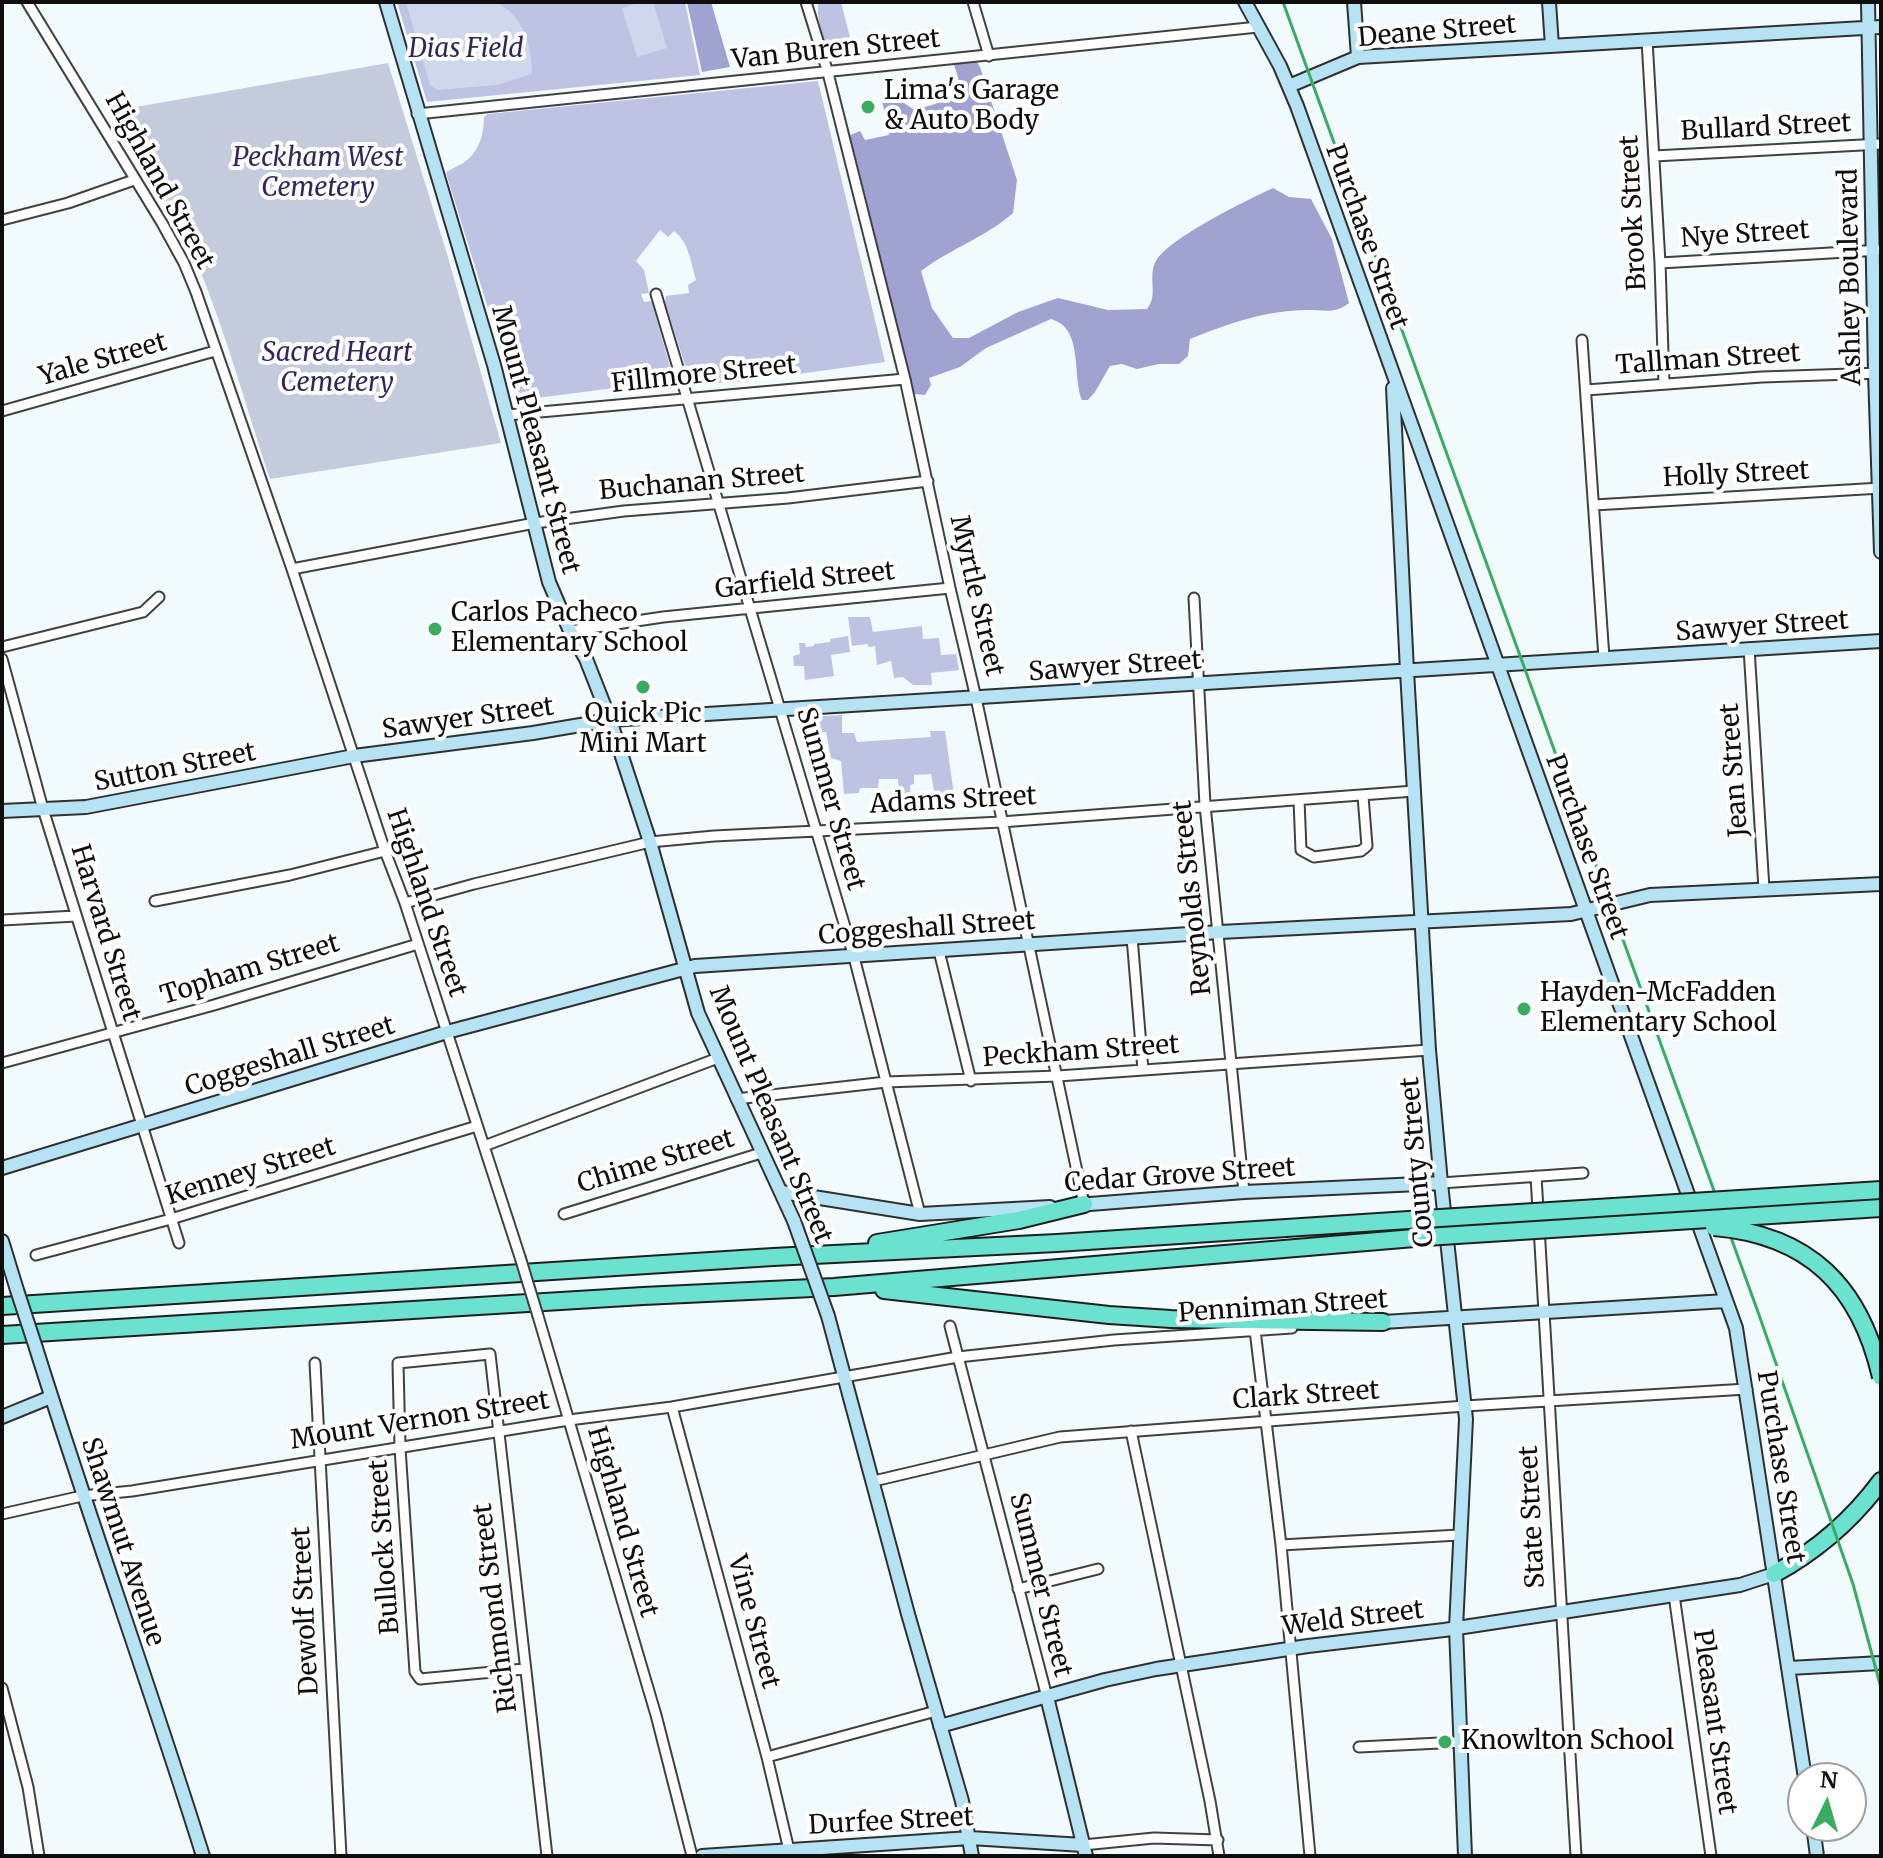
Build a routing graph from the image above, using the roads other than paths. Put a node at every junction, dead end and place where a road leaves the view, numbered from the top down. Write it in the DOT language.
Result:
graph roads {
  1 [pos="27,2"];
  2 [pos="386,2"];
  3 [pos="806,2"];
  4 [pos="973,2"];
  5 [pos="1245,2"];
  6 [pos="1354,2"];
  7 [pos="1549,2"];
  8 [pos="1868,2"];
  9 [pos="1258,27"];
  10 [pos="1875,27"];
  11 [pos="1647,40"];
  12 [pos="1552,46"];
  13 [pos="989,56"];
  14 [pos="1358,57"];
  15 [pos="828,73"];
  16 [pos="1289,86"];
  17 [pos="417,114"];
  18 [pos="1876,145"];
  19 [pos="1654,156"];
  20 [pos="134,180"];
  21 [pos="2,220"];
  22 [pos="1877,250"];
  23 [pos="1660,263"];
  24 [pos="656,294"];
  25 [pos="1582,340"];
  26 [pos="215,351"];
  27 [pos="1878,373"];
  28 [pos="1393,377"];
  29 [pos="905,379"];
  30 [pos="1664,384"];
  31 [pos="1586,390"];
  32 [pos="686,400"];
  33 [pos="2,411"];
  34 [pos="507,415"];
  35 [pos="1424,457"];
  36 [pos="1396,463"];
  37 [pos="928,481"];
  38 [pos="1879,488"];
  39 [pos="719,502"];
  40 [pos="1594,505"];
  41 [pos="535,523"];
  42 [pos="1881,552"];
  43 [pos="292,569"];
  44 [pos="950,588"];
  45 [pos="159,597"];
  46 [pos="1194,598"];
  47 [pos="750,609"];
  48 [pos="570,631"];
  49 [pos="1881,641"];
  50 [pos="2,647"];
  51 [pos="1749,648"];
  52 [pos="1604,658"];
  53 [pos="2,659"];
  54 [pos="1497,665"];
  55 [pos="1407,671"];
  56 [pos="1199,684"];
  57 [pos="976,698"];
  58 [pos="781,708"];
  59 [pos="610,720"];
  60 [pos="354,756"];
  61 [pos="1414,791"];
  62 [pos="1363,796"];
  63 [pos="1299,800"];
  64 [pos="1205,805"];
  65 [pos="43,809"];
  66 [pos="2,811"];
  67 [pos="1001,822"];
  68 [pos="814,831"];
  69 [pos="650,842"];
  70 [pos="385,851"];
  71 [pos="1881,884"];
  72 [pos="1764,889"];
  73 [pos="155,901"];
  74 [pos="405,903"];
  75 [pos="1586,912"];
  76 [pos="76,916"];
  77 [pos="2,920"];
  78 [pos="1422,923"];
  79 [pos="1220,932"];
  80 [pos="1132,937"];
  81 [pos="418,944"];
  82 [pos="1030,945"];
  83 [pos="939,951"];
  84 [pos="854,957"];
  85 [pos="684,969"];
  86 [pos="447,1032"];
  87 [pos="113,1033"];
  88 [pos="1429,1050"];
  89 [pos="718,1058"];
  90 [pos="2,1063"];
  91 [pos="1231,1065"];
  92 [pos="1143,1070"];
  93 [pos="1058,1076"];
  94 [pos="971,1081"];
  95 [pos="886,1082"];
  96 [pos="736,1099"];
  97 [pos="140,1124"];
  98 [pos="477,1126"];
  99 [pos="484,1146"];
  100 [pos="761,1153"];
  101 [pos="2,1168"];
  102 [pos="1583,1173"];
  103 [pos="1536,1176"];
  104 [pos="1441,1183"];
  105 [pos="1881,1190"];
  106 [pos="782,1192"];
  107 [pos="1244,1192"];
  108 [pos="1084,1204"];
  109 [pos="1881,1208"];
  110 [pos="564,1214"];
  111 [pos="920,1214"];
  112 [pos="171,1219"];
  113 [pos="1637,1224"];
  114 [pos="2,1241"];
  115 [pos="179,1243"];
  116 [pos="823,1254"];
  117 [pos="36,1255"];
  118 [pos="834,1287"];
  119 [pos="1726,1301"];
  120 [pos="2,1306"];
  121 [pos="1544,1313"];
  122 [pos="1456,1318"];
  123 [pos="1383,1322"];
  124 [pos="950,1326"];
  125 [pos="1255,1330"];
  126 [pos="2,1335"];
  127 [pos="490,1354"];
  128 [pos="958,1357"];
  129 [pos="315,1363"];
  130 [pos="846,1376"];
  131 [pos="1881,1377"];
  132 [pos="1747,1389"];
  133 [pos="51,1397"];
  134 [pos="1548,1402"];
  135 [pos="1465,1406"];
  136 [pos="672,1407"];
  137 [pos="2,1417"];
  138 [pos="569,1420"];
  139 [pos="1266,1420"];
  140 [pos="498,1431"];
  141 [pos="1131,1431"];
  142 [pos="400,1448"];
  143 [pos="984,1456"];
  144 [pos="320,1459"];
  145 [pos="874,1481"];
  146 [pos="1881,1481"];
  147 [pos="82,1496"];
  148 [pos="2,1514"];
  149 [pos="1459,1535"];
  150 [pos="1281,1545"];
  151 [pos="1098,1569"];
  152 [pos="1774,1574"];
  153 [pos="1018,1589"];
  154 [pos="1674,1595"];
  155 [pos="1560,1612"];
  156 [pos="1456,1628"];
  157 [pos="1289,1648"];
  158 [pos="1881,1663"];
  159 [pos="1180,1665"];
  160 [pos="1789,1668"];
  161 [pos="524,1669"];
  162 [pos="2,1688"];
  163 [pos="1047,1697"];
  164 [pos="936,1711"];
  165 [pos="940,1726"];
  166 [pos="1460,1742"];
  167 [pos="1359,1747"];
  168 [pos="767,1757"];
  169 [pos="1803,1762"];
  170 [pos="970,1838"];
  171 [pos="1218,1840"];
  172 [pos="789,1850"];
  173 [pos="1085,1850"];
  174 [pos="748,1855"];
  175 [pos="39,1856"];
  176 [pos="203,1856"];
  177 [pos="341,1856"];
  178 [pos="547,1856"];
  179 [pos="692,1856"];
  180 [pos="702,1856"];
  181 [pos="972,1856"];
  182 [pos="1219,1856"];
  183 [pos="1310,1856"];
  184 [pos="1465,1856"];
  185 [pos="1576,1856"];
  186 [pos="1711,1856"];
  1 -- 20 [label="street, Highland Street"];
  2 -- 17 [label="main road, Mount Pleasant Street"];
  3 -- 15 [label="street, Myrtle Street"];
  4 -- 13 [label="street"];
  5 -- 9 [label="main road, Purchase Street"];
  6 -- 14 [label="main road"];
  7 -- 12 [label="main road"];
  8 -- 10 [label="main road, Ashley Boulevard"];
  9 -- 13 [label="street, Van Buren Street"];
  9 -- 16 [label="main road, Purchase Street"];
  10 -- 11 [label="main road, Deane Street"];
  10 -- 18 [label="main road, Ashley Boulevard"];
  11 -- 12 [label="main road, Deane Street"];
  11 -- 19 [label="street, Brook Street"];
  12 -- 14 [label="main road, Deane Street"];
  13 -- 15 [label="street, Van Buren Street"];
  14 -- 16 [label="main road, Deane Street"];
  15 -- 17 [label="street, Van Buren Street"];
  15 -- 29 [label="street, Myrtle Street"];
  16 -- 28 [label="main road, Purchase Street"];
  17 -- 34 [label="main road, Mount Pleasant Street"];
  18 -- 19 [label="street, Bullard Street"];
  18 -- 22 [label="main road, Ashley Boulevard"];
  19 -- 23 [label="street, Brook Street"];
  20 -- 21 [label="street"];
  20 -- 26 [label="street, Highland Street"];
  22 -- 23 [label="street, Nye Street"];
  22 -- 27 [label="main road, Ashley Boulevard"];
  23 -- 30 [label="street, Brook Street"];
  24 -- 32 [label="street, Summer Street"];
  25 -- 31 [label="street"];
  26 -- 33 [label="street, Yale Street"];
  26 -- 43 [label="street, Highland Street"];
  27 -- 30 [label="street, Tallman Street"];
  27 -- 38 [label="main road, Ashley Boulevard"];
  28 -- 35 [label="main road, Purchase Street"];
  28 -- 36 [label="main road, County Street"];
  29 -- 32 [label="street, Fillmore Street"];
  29 -- 37 [label="street, Myrtle Street"];
  30 -- 31 [label="street, Tallman Street"];
  31 -- 40 [label="street"];
  32 -- 34 [label="street, Fillmore Street"];
  32 -- 39 [label="street, Summer Street"];
  34 -- 41 [label="main road, Mount Pleasant Street"];
  35 -- 36 [label="main road"];
  35 -- 54 [label="main road, Purchase Street"];
  36 -- 55 [label="main road, County Street"];
  37 -- 39 [label="street, Buchanan Street"];
  37 -- 44 [label="street, Myrtle Street"];
  38 -- 40 [label="street, Holly Street"];
  38 -- 42 [label="main road, Ashley Boulevard"];
  39 -- 41 [label="street, Buchanan Street"];
  39 -- 47 [label="street, Summer Street"];
  40 -- 52 [label="street"];
  41 -- 43 [label="street, Buchanan Street"];
  41 -- 48 [label="main road, Mount Pleasant Street"];
  43 -- 60 [label="street, Highland Street"];
  44 -- 47 [label="street, Garfield Street"];
  44 -- 57 [label="street, Myrtle Street"];
  45 -- 50 [label="street"];
  46 -- 56 [label="street, Reynolds Street"];
  47 -- 48 [label="street, Garfield Street"];
  47 -- 58 [label="street, Summer Street"];
  48 -- 59 [label="main road, Mount Pleasant Street"];
  49 -- 51 [label="main road, Sawyer Street"];
  51 -- 52 [label="main road, Sawyer Street"];
  51 -- 72 [label="street, Jean Street"];
  52 -- 54 [label="main road, Sawyer Street"];
  53 -- 65 [label="street, Harvard Street"];
  54 -- 55 [label="main road, Sawyer Street"];
  54 -- 75 [label="main road, Purchase Street"];
  55 -- 56 [label="main road, Sawyer Street"];
  55 -- 61 [label="main road, County Street"];
  56 -- 57 [label="main road, Sawyer Street"];
  56 -- 64 [label="street, Reynolds Street"];
  57 -- 58 [label="main road, Sawyer Street"];
  57 -- 67 [label="street, Myrtle Street"];
  58 -- 59 [label="main road, Sawyer Street"];
  58 -- 68 [label="street, Summer Street"];
  59 -- 60 [label="main road, Sawyer Street"];
  59 -- 69 [label="main road, Mount Pleasant Street"];
  60 -- 65 [label="main road, Sutton Street"];
  60 -- 70 [label="street, Highland Street"];
  61 -- 62 [label="street, Adams Street"];
  61 -- 78 [label="main road, County Street"];
  62 -- 63 [label="street, Adams Street"];
  62 -- 63 [label="street"];
  63 -- 64 [label="street, Adams Street"];
  64 -- 67 [label="street, Adams Street"];
  64 -- 79 [label="street, Reynolds Street"];
  65 -- 66 [label="main road, Sutton Street"];
  65 -- 76 [label="street, Harvard Street"];
  67 -- 68 [label="street, Adams Street"];
  67 -- 82 [label="street, Myrtle Street"];
  68 -- 69 [label="street, Adams Street"];
  68 -- 84 [label="street, Summer Street"];
  69 -- 74 [label="street, Adams Street"];
  69 -- 85 [label="main road, Mount Pleasant Street"];
  70 -- 73 [label="street"];
  70 -- 74 [label="street, Highland Street"];
  71 -- 72 [label="main road, Coggeshall Street"];
  72 -- 75 [label="main road, Coggeshall Street"];
  74 -- 81 [label="street, Highland Street"];
  75 -- 78 [label="main road, Coggeshall Street"];
  75 -- 119 [label="main road, Purchase Street"];
  76 -- 77 [label="street"];
  76 -- 87 [label="street, Harvard Street"];
  78 -- 79 [label="main road, Coggeshall Street"];
  78 -- 88 [label="main road, County Street"];
  79 -- 80 [label="main road, Coggeshall Street"];
  79 -- 91 [label="street, Reynolds Street"];
  80 -- 82 [label="main road, Coggeshall Street"];
  80 -- 92 [label="street"];
  81 -- 86 [label="street, Highland Street"];
  81 -- 87 [label="street, Topham Street"];
  82 -- 83 [label="main road, Coggeshall Street"];
  82 -- 93 [label="street, Myrtle Street"];
  83 -- 84 [label="main road, Coggeshall Street"];
  83 -- 94 [label="street"];
  84 -- 85 [label="main road, Coggeshall Street"];
  84 -- 95 [label="street, Summer Street"];
  85 -- 86 [label="main road, Coggeshall Street"];
  85 -- 89 [label="main road, Mount Pleasant Street"];
  86 -- 97 [label="main road, Coggeshall Street"];
  86 -- 98 [label="street, Highland Street"];
  87 -- 90 [label="street, Topham Street"];
  87 -- 97 [label="street, Harvard Street"];
  88 -- 91 [label="street, Peckham Street"];
  88 -- 104 [label="main road, County Street"];
  89 -- 96 [label="main road, Mount Pleasant Street"];
  89 -- 99 [label="street"];
  91 -- 92 [label="street, Peckham Street"];
  91 -- 107 [label="street, Reynolds Street"];
  92 -- 93 [label="street, Peckham Street"];
  93 -- 94 [label="street, Peckham Street"];
  93 -- 108 [label="street, Myrtle Street"];
  94 -- 95 [label="street, Peckham Street"];
  95 -- 96 [label="street, Peckham Street"];
  95 -- 111 [label="street, Summer Street"];
  96 -- 100 [label="main road, Mount Pleasant Street"];
  97 -- 101 [label="main road, Coggeshall Street"];
  97 -- 112 [label="street, Harvard Street"];
  98 -- 99 [label="street, Highland Street"];
  98 -- 112 [label="street, Kenney Street"];
  99 -- 138 [label="street, Highland Street, bridge"];
  100 -- 106 [label="main road, Mount Pleasant Street"];
  100 -- 110 [label="street, Chime Street"];
  102 -- 103 [label="street, Cedar Grove Street"];
  103 -- 104 [label="street, Cedar Grove Street"];
  103 -- 121 [label="street, State Street"];
  104 -- 107 [label="main road, Cedar Grove Street"];
  104 -- 122 [label="main road, County Street"];
  105 -- 116 [label="highway, bridge"];
  106 -- 111 [label="main road, Cedar Grove Street"];
  106 -- 130 [label="main road, Mount Pleasant Street, bridge"];
  107 -- 108 [label="main road, Cedar Grove Street"];
  108 -- 111 [label="main road, Cedar Grove Street"];
  108 -- 116 [label="highway"];
  109 -- 113 [label="highway, bridge"];
  112 -- 115 [label="street, Harvard Street"];
  112 -- 117 [label="street, Kenney Street"];
  113 -- 118 [label="highway, bridge"];
  113 -- 131 [label="highway, bridge"];
  114 -- 133 [label="main road, Shawmut Avenue, bridge"];
  116 -- 120 [label="highway"];
  118 -- 123 [label="highway"];
  118 -- 126 [label="highway"];
  119 -- 121 [label="main road, Penniman Street"];
  119 -- 132 [label="main road, Purchase Street"];
  121 -- 122 [label="main road, Penniman Street"];
  121 -- 134 [label="street, State Street"];
  122 -- 123 [label="main road, Penniman Street"];
  122 -- 135 [label="main road, County Street"];
  123 -- 125 [label="street, Penniman Street"];
  124 -- 128 [label="street, Summer Street"];
  125 -- 128 [label="street, Penniman Street"];
  125 -- 139 [label="street"];
  127 -- 140 [label="street, Richmond Street"];
  127 -- 142 [label="street, Bullock Street"];
  128 -- 130 [label="street, Penniman Street"];
  128 -- 143 [label="street, Summer Street"];
  129 -- 144 [label="street, Dewolf Street"];
  130 -- 136 [label="street, Mount Vernon Street"];
  130 -- 145 [label="main road, Mount Pleasant Street"];
  132 -- 134 [label="street, Clark Street"];
  132 -- 152 [label="main road, Purchase Street"];
  133 -- 137 [label="main road"];
  133 -- 147 [label="main road, Shawmut Avenue"];
  134 -- 135 [label="street, Clark Street"];
  134 -- 155 [label="street, State Street"];
  135 -- 139 [label="street, Clark Street"];
  135 -- 149 [label="main road, County Street"];
  136 -- 138 [label="street, Mount Vernon Street"];
  136 -- 168 [label="street, Vine Street"];
  138 -- 140 [label="street, Mount Vernon Street"];
  138 -- 179 [label="street, Highland Street"];
  139 -- 141 [label="street, Clark Street"];
  139 -- 150 [label="street"];
  140 -- 142 [label="street, Mount Vernon Street"];
  140 -- 161 [label="street, Richmond Street"];
  141 -- 143 [label="street, Clark Street"];
  141 -- 159 [label="street"];
  142 -- 144 [label="street, Mount Vernon Street"];
  142 -- 161 [label="street, Bullock Street"];
  143 -- 145 [label="street, Clark Street"];
  143 -- 153 [label="street, Summer Street"];
  144 -- 147 [label="street, Mount Vernon Street"];
  144 -- 177 [label="street, Dewolf Street"];
  145 -- 164 [label="main road, Mount Pleasant Street"];
  146 -- 152 [label="highway"];
  147 -- 148 [label="street, Mount Vernon Street"];
  147 -- 176 [label="main road, Shawmut Avenue"];
  149 -- 150 [label="street"];
  149 -- 156 [label="main road, County Street"];
  150 -- 157 [label="street"];
  151 -- 153 [label="street"];
  152 -- 154 [label="main road, Weld Street"];
  152 -- 160 [label="main road, Purchase Street"];
  153 -- 163 [label="street, Summer Street"];
  154 -- 155 [label="main road, Weld Street"];
  154 -- 186 [label="street, Pleasant Street"];
  155 -- 156 [label="main road, Weld Street"];
  155 -- 185 [label="street, State Street"];
  156 -- 157 [label="main road, Weld Street"];
  156 -- 166 [label="main road, County Street"];
  157 -- 159 [label="main road, Weld Street"];
  157 -- 183 [label="street"];
  158 -- 160 [label="main road"];
  159 -- 163 [label="main road, Weld Street"];
  159 -- 171 [label="street"];
  160 -- 169 [label="main road, Purchase Street"];
  161 -- 178 [label="street, Richmond Street"];
  162 -- 175 [label="street"];
  163 -- 165 [label="main road, Weld Street"];
  163 -- 173 [label="main road, Summer Street"];
  164 -- 165 [label="main road, Mount Pleasant Street"];
  164 -- 168 [label="street"];
  165 -- 170 [label="main road, Mount Pleasant Street"];
  166 -- 167 [label="street"];
  166 -- 184 [label="main road, County Street"];
  168 -- 172 [label="street, Vine Street"];
  170 -- 172 [label="main road, Durfee Street"];
  170 -- 173 [label="main road, Durfee Street"];
  170 -- 181 [label="main road, Mount Pleasant Street"];
  171 -- 173 [label="street"];
  171 -- 182 [label="street"];
  172 -- 174 [label="main road, Durfee Street"];
  174 -- 180 [label="main road, Durfee Street"];
}
